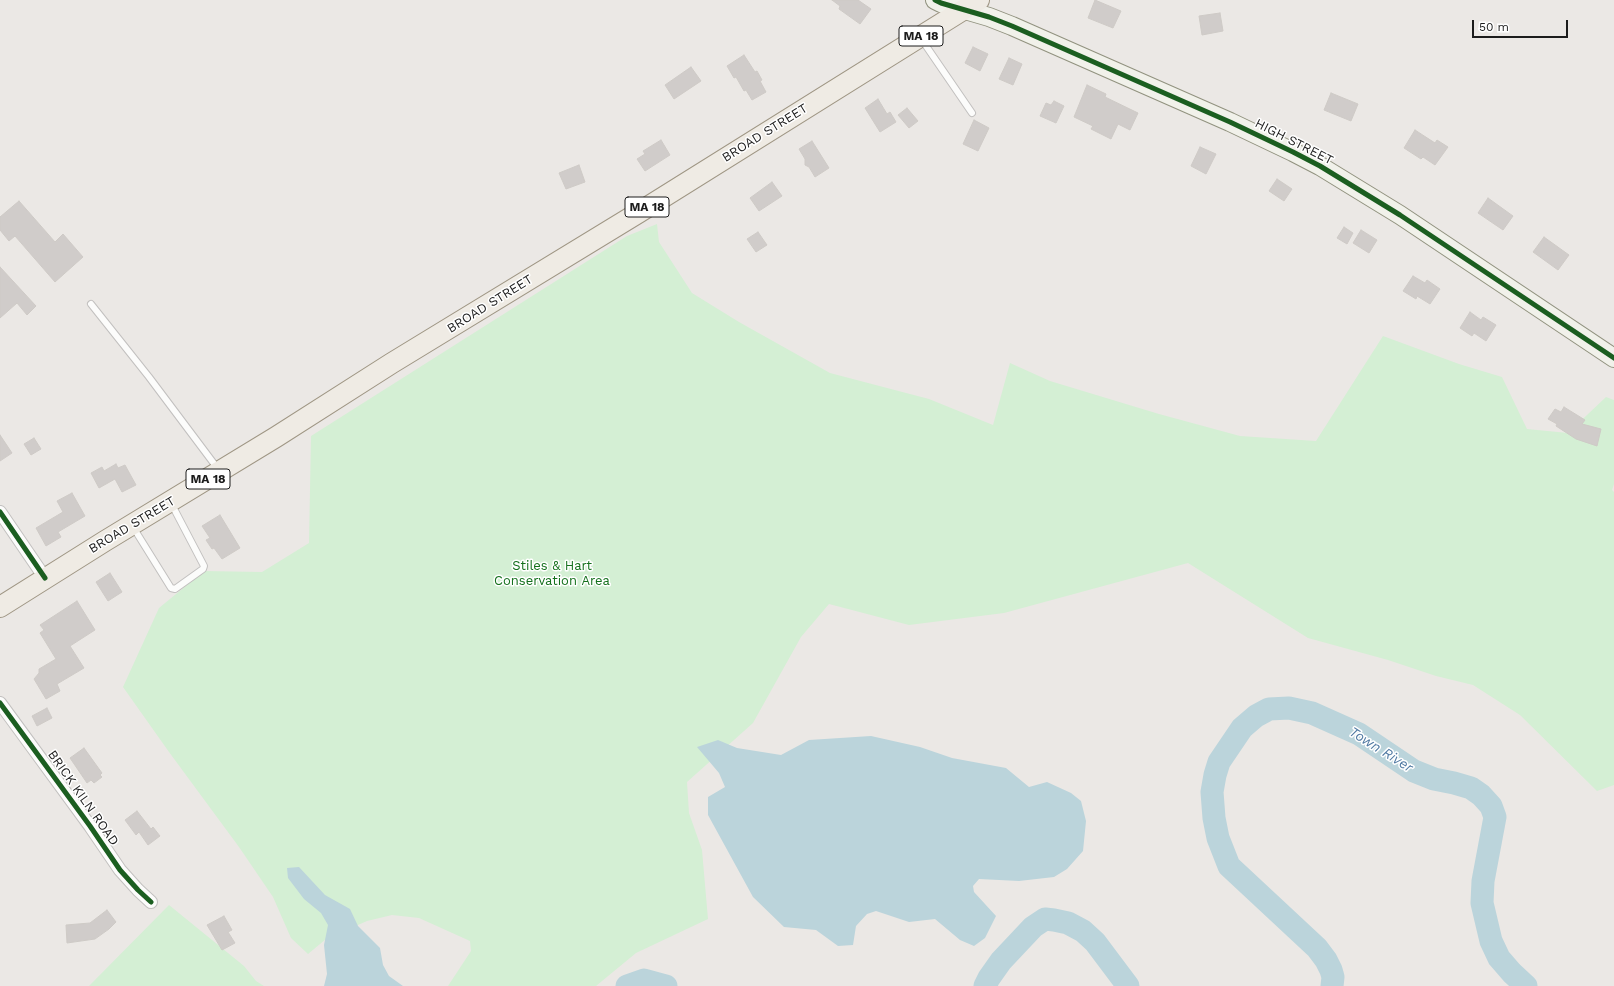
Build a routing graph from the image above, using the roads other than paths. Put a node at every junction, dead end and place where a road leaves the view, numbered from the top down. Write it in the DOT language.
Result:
graph roads {
  1 [pos="935,0"];
  2 [pos="971,5"];
  3 [pos="920,37"];
  4 [pos="972,113"];
  5 [pos="91,304"];
  6 [pos="1614,358"];
  7 [pos="220,472"];
  8 [pos="170,502"];
  9 [pos="0,512"];
  10 [pos="132,525"];
  11 [pos="46,578"];
  12 [pos="0,607"];
  13 [pos="0,703"];
  14 [pos="151,902"];
  1 -- 2 [label="street, HIGH STREET"];
  2 -- 3 [label="main road, BROAD STREET / MA 18"];
  2 -- 6 [label="street, HIGH STREET"];
  3 -- 4 [label="lane"];
  3 -- 7 [label="main road, BROAD STREET / MA 18"];
  5 -- 7 [label="lane"];
  7 -- 8 [label="main road, BROAD STREET / MA 18"];
  8 -- 10 [label="main road, BROAD STREET / MA 18"];
  8 -- 10 [label="lane"];
  9 -- 11 [label="street"];
  10 -- 11 [label="main road, BROAD STREET / MA 18"];
  11 -- 12 [label="main road, BROAD STREET / MA 18"];
  13 -- 14 [label="street, BRICK KILN ROAD"];
}
